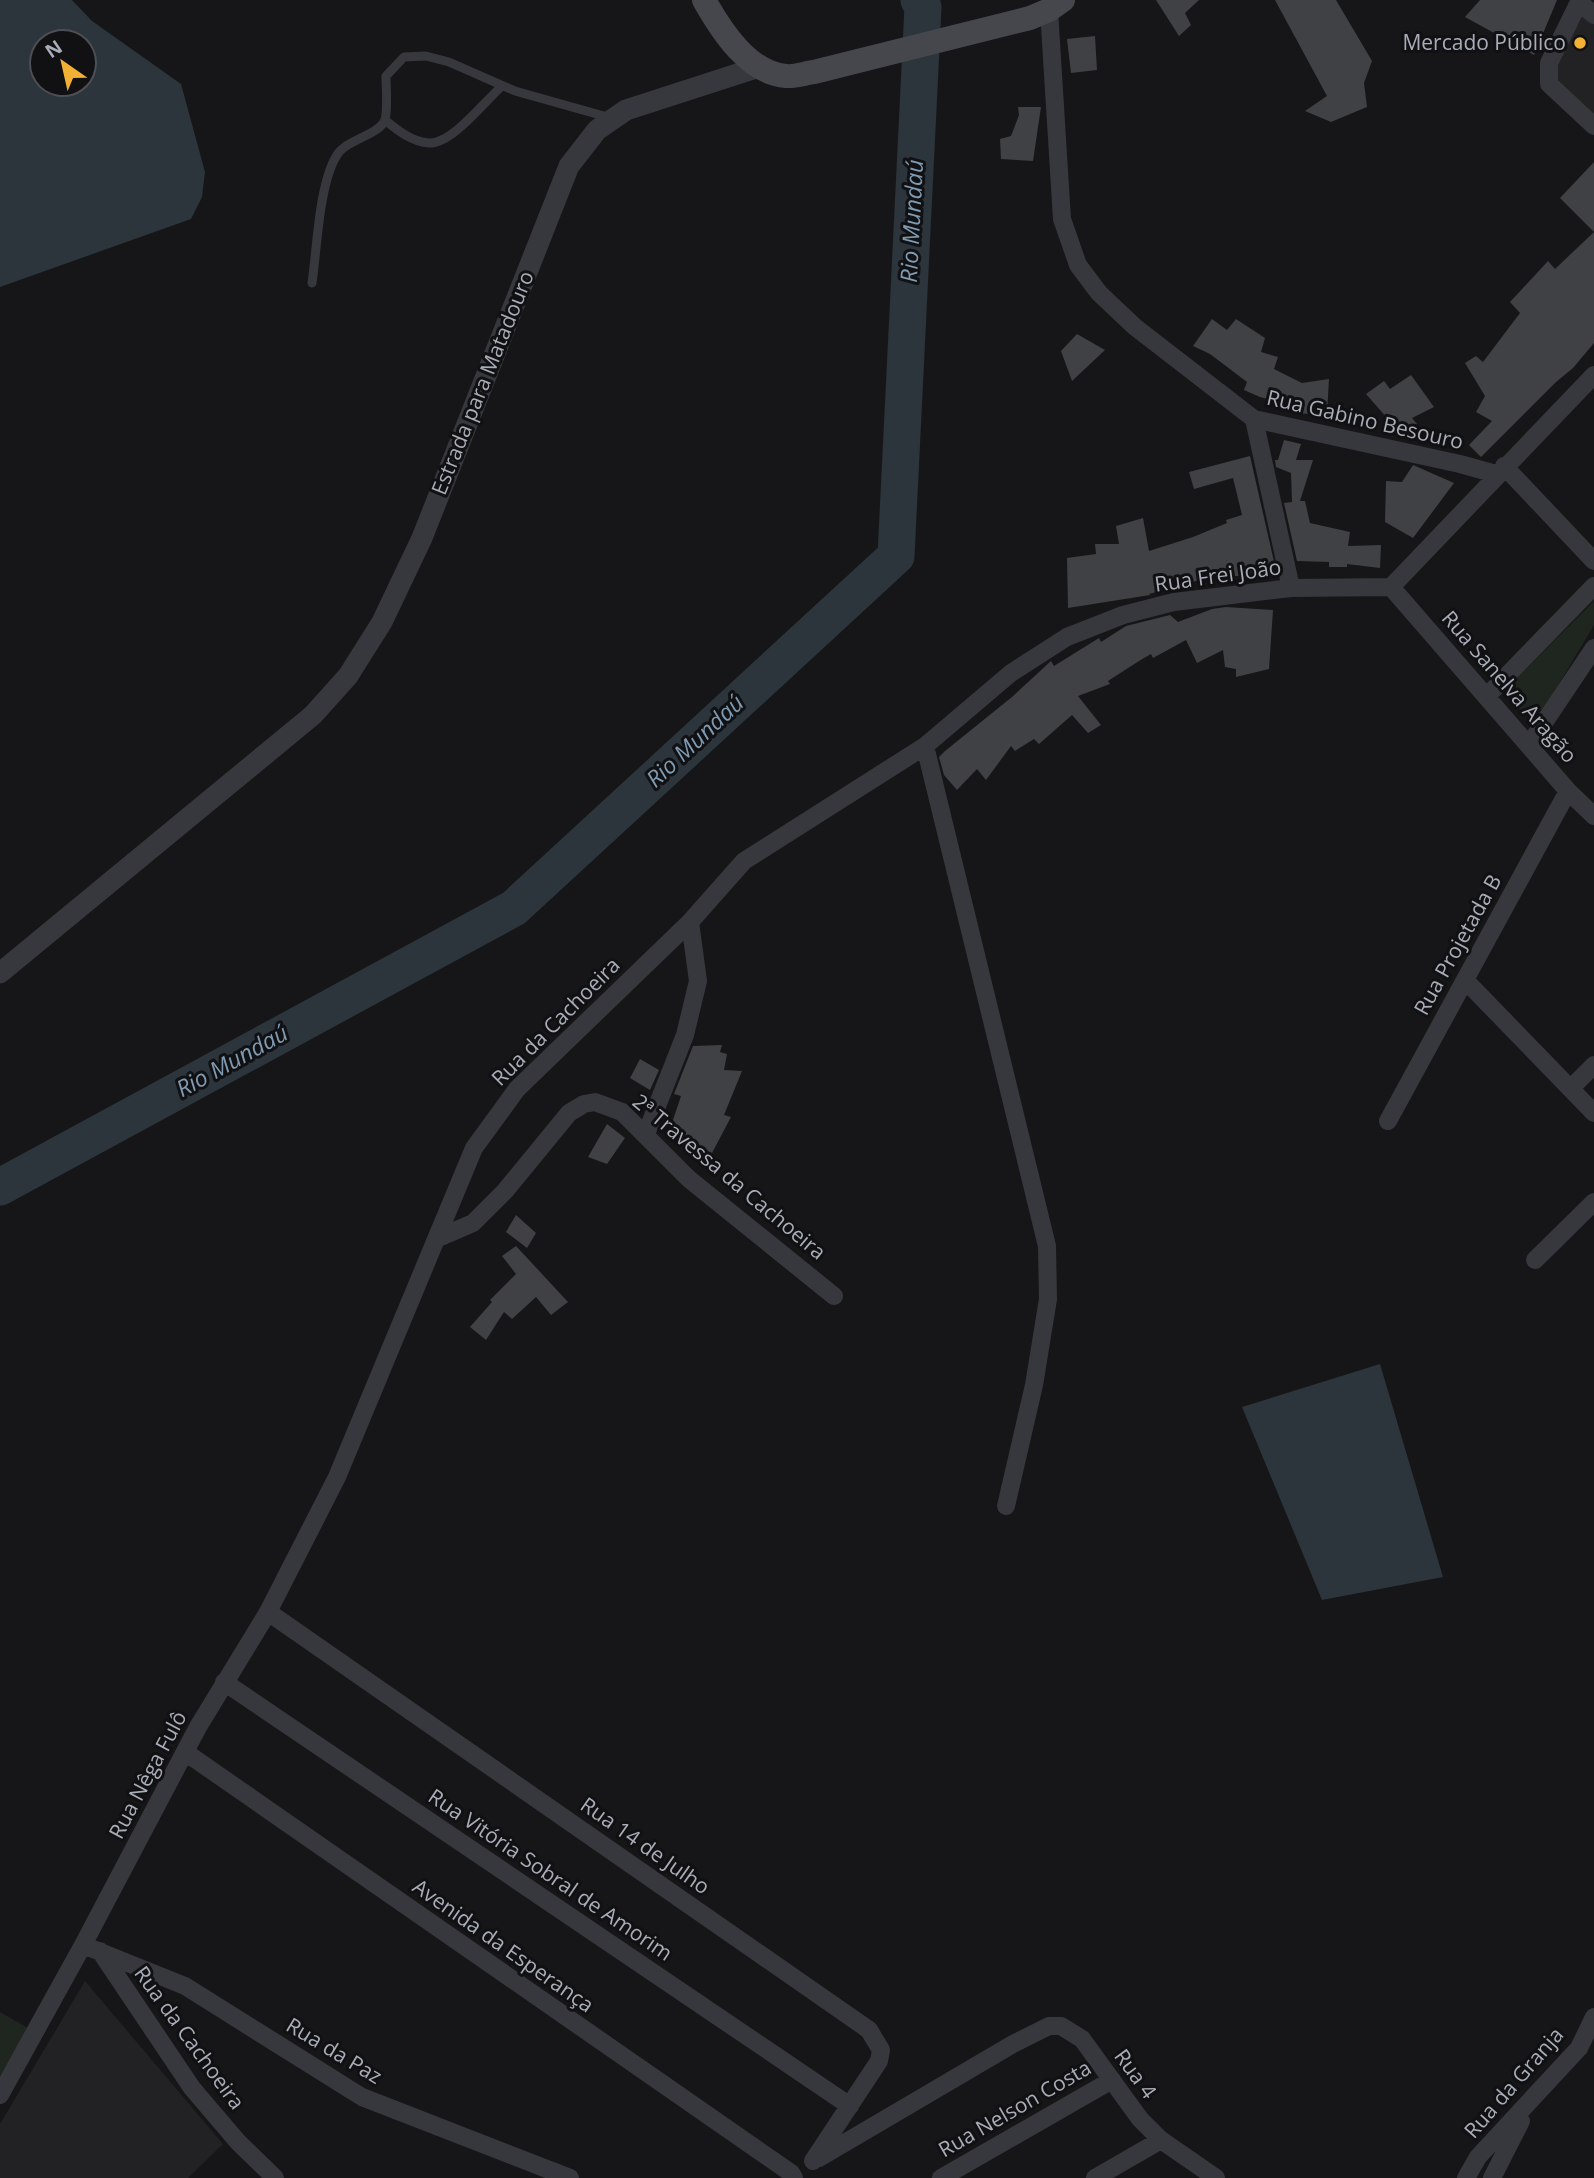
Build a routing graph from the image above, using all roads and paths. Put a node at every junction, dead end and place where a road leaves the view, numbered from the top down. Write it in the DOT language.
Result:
graph roads {
  1 [pos="704,0"];
  2 [pos="1580,1"];
  3 [pos="1048,7"];
  4 [pos="1594,15"];
  5 [pos="760,67"];
  6 [pos="502,86"];
  7 [pos="613,119"];
  8 [pos="385,120"];
  9 [pos="1594,126"];
  10 [pos="312,283"];
  11 [pos="1594,375"];
  12 [pos="1254,419"];
  13 [pos="1500,470"];
  14 [pos="1594,561"];
  15 [pos="1594,586"];
  16 [pos="1391,587"];
  17 [pos="1291,588"];
  18 [pos="1594,648"];
  19 [pos="1487,696"];
  20 [pos="1529,745"];
  21 [pos="925,746"];
  22 [pos="1568,791"];
  23 [pos="1594,816"];
  24 [pos="690,922"];
  25 [pos="0,973"];
  26 [pos="1465,979"];
  27 [pos="1594,1065"];
  28 [pos="1571,1088"];
  29 [pos="1594,1113"];
  30 [pos="1388,1121"];
  31 [pos="646,1134"];
  32 [pos="1594,1202"];
  33 [pos="436,1239"];
  34 [pos="1535,1260"];
  35 [pos="834,1296"];
  36 [pos="337,1477"];
  37 [pos="1006,1506"];
  38 [pos="268,1612"];
  39 [pos="224,1682"];
  40 [pos="185,1752"];
  41 [pos="92,1948"];
  42 [pos="1594,2017"];
  43 [pos="1112,2080"];
  44 [pos="0,2095"];
  45 [pos="1528,2105"];
  46 [pos="850,2106"];
  47 [pos="1161,2140"];
  48 [pos="813,2161"];
  49 [pos="793,2176"];
  50 [pos="275,2178"];
  51 [pos="570,2178"];
  52 [pos="941,2178"];
  53 [pos="1095,2178"];
  54 [pos="1216,2178"];
  55 [pos="1466,2178"];
  56 [pos="1492,2178"];
  1 -- 5 [label="main road"];
  2 -- 4 [label="street"];
  2 -- 9 [label="street"];
  3 -- 5 [label="main road"];
  3 -- 12 [label="street, Rua Gabino Besouro"];
  5 -- 7 [label="street, Estrada para Matadouro"];
  6 -- 7 [label="lane"];
  6 -- 8 [label="lane"];
  6 -- 8 [label="lane"];
  7 -- 25 [label="street, Estrada para Matadouro"];
  8 -- 10 [label="lane"];
  11 -- 13 [label="street"];
  12 -- 13 [label="street, Rua Gabino Besouro"];
  12 -- 17 [label="street"];
  13 -- 14 [label="street"];
  13 -- 16 [label="street"];
  15 -- 19 [label="street"];
  16 -- 17 [label="street, Rua Frei João"];
  16 -- 19 [label="street, Rua Sanelva Aragão"];
  17 -- 21 [label="street, Rua Frei João"];
  18 -- 20 [label="street"];
  19 -- 20 [label="street, Rua Sanelva Aragão"];
  20 -- 22 [label="street, Rua Sanelva Aragão"];
  21 -- 24 [label="street, Rua da Cachoeira"];
  21 -- 37 [label="street"];
  22 -- 23 [label="street, Rua Sanelva Aragão"];
  22 -- 26 [label="street, Rua Projetada B"];
  24 -- 31 [label="street"];
  24 -- 33 [label="street, Rua da Cachoeira"];
  26 -- 28 [label="street"];
  26 -- 30 [label="street, Rua Projetada B"];
  27 -- 28 [label="street"];
  28 -- 29 [label="street"];
  31 -- 33 [label="street, 2ª Travessa da Cachoeira"];
  31 -- 35 [label="street, 2ª Travessa da Cachoeira"];
  32 -- 34 [label="street"];
  33 -- 36 [label="street, Rua da Cachoeira"];
  36 -- 38 [label="street, Rua Nêga Fulô"];
  38 -- 39 [label="street, Rua Nêga Fulô"];
  38 -- 46 [label="street, Rua 14 de Julho"];
  39 -- 40 [label="street, Rua Nêga Fulô"];
  39 -- 46 [label="street, Rua Vitória Sobral de Amorim"];
  40 -- 41 [label="street, Rua Nêga Fulô"];
  40 -- 49 [label="street, Avenida da Esperança"];
  41 -- 44 [label="street, Rua Nêga Fulô"];
  41 -- 50 [label="street, Rua da Cachoeira"];
  41 -- 51 [label="street, Rua da Paz"];
  42 -- 45 [label="street, Rua da Granja"];
  43 -- 47 [label="street, Rua 4"];
  43 -- 48 [label="street, Rua 4"];
  43 -- 52 [label="street, Rua Nelson Costa"];
  45 -- 55 [label="street, Rua da Granja"];
  45 -- 56 [label="street"];
  46 -- 48 [label="street, Rua 14 de Julho"];
  47 -- 53 [label="street"];
  47 -- 54 [label="street, Rua 4"];
  48 -- 49 [label="street"];
}
